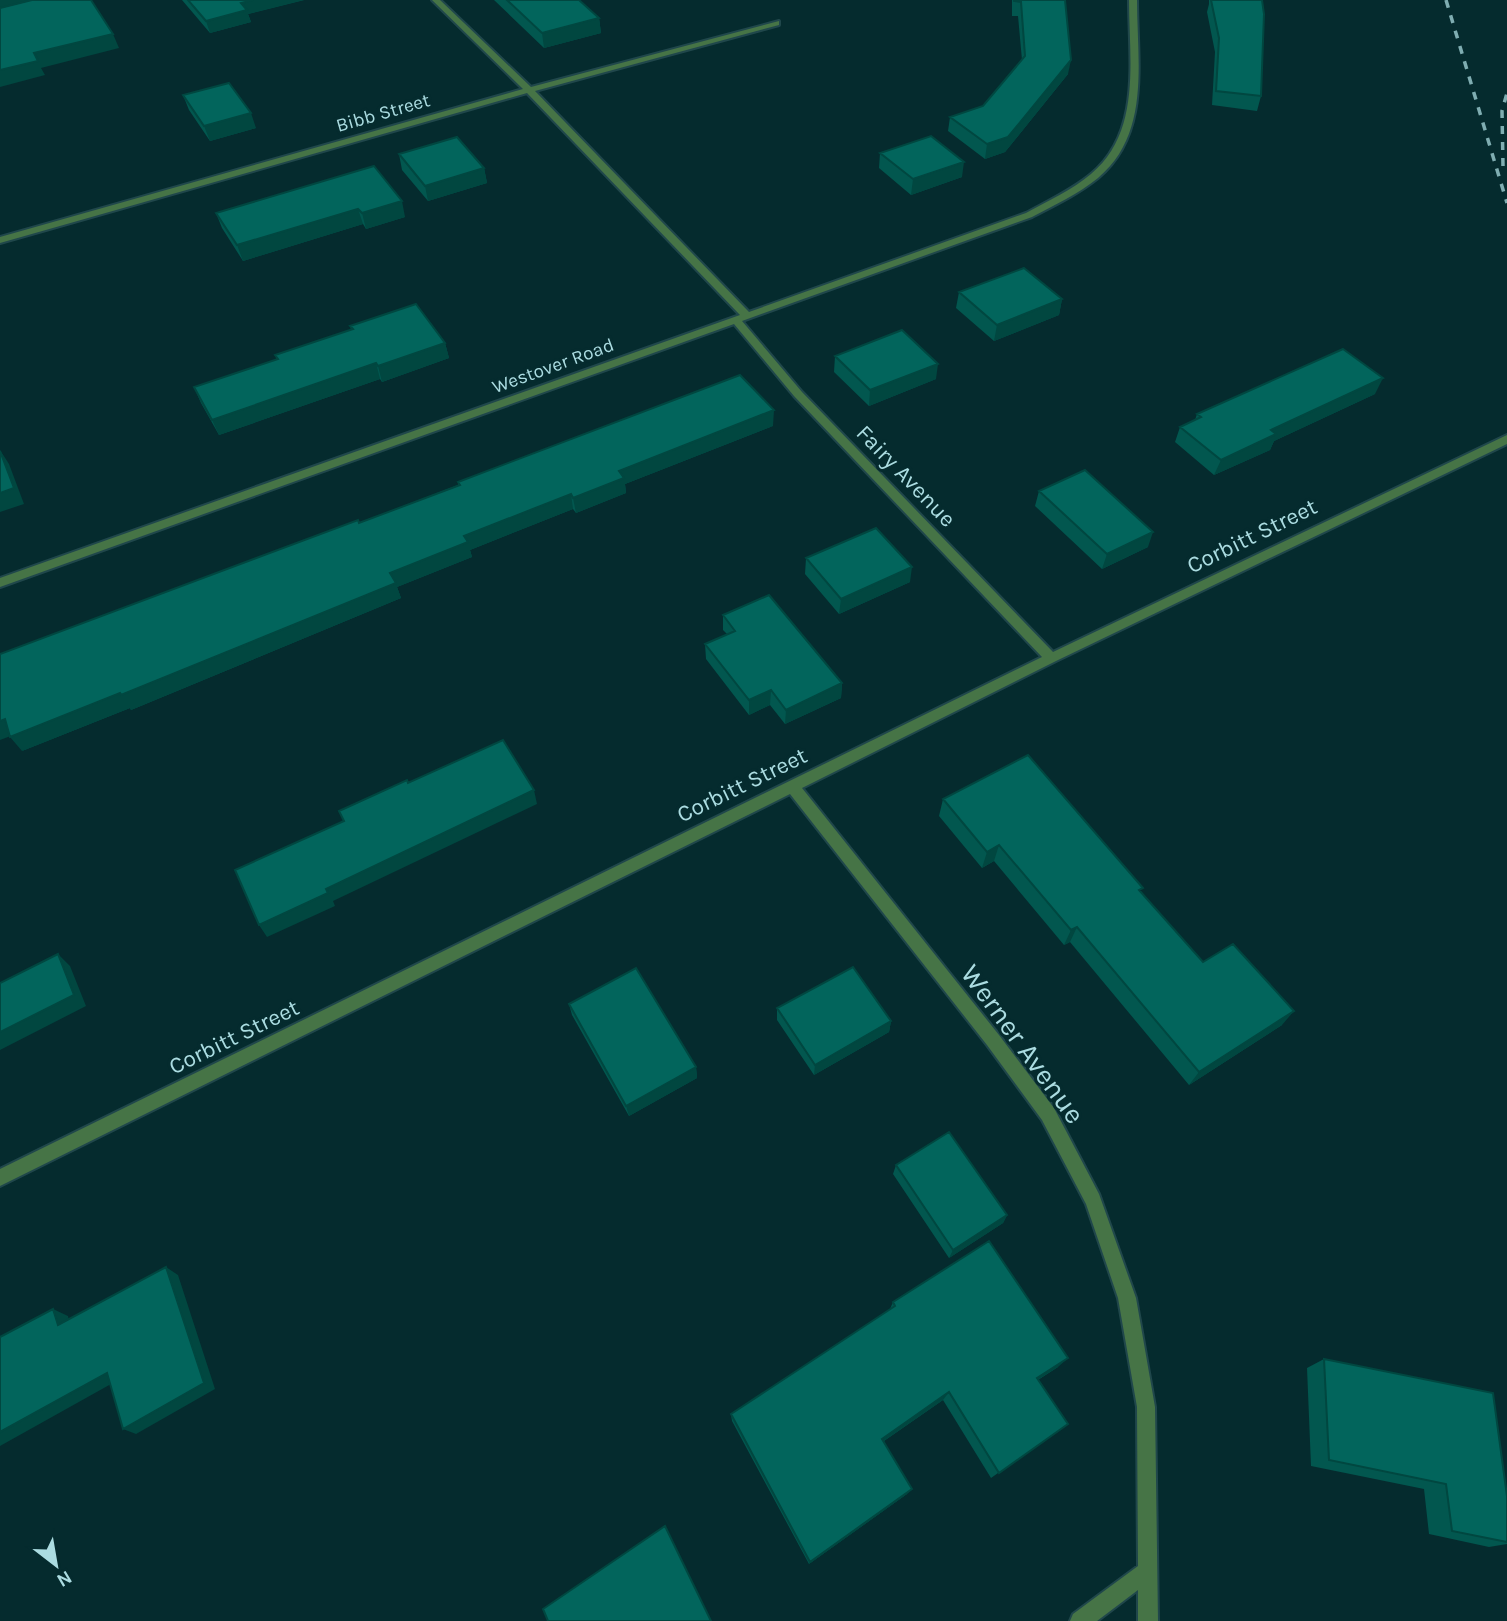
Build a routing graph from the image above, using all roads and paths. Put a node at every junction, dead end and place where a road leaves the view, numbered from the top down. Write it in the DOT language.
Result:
graph roads {
  1 [pos="436,0"];
  2 [pos="1133,0"];
  3 [pos="776,23"];
  4 [pos="528,90"];
  5 [pos="0,240"];
  6 [pos="741,317"];
  7 [pos="1507,439"];
  8 [pos="0,583"];
  9 [pos="1051,658"];
  10 [pos="792,786"];
  11 [pos="0,1178"];
  12 [pos="1148,1570"];
  13 [pos="1080,1621"];
  14 [pos="1148,1621"];
  1 -- 4 [label="street, Fairy Avenue"];
  2 -- 6 [label="street, Westover Road"];
  3 -- 4 [label="street, Bibb Street"];
  4 -- 5 [label="street, Bibb Street"];
  4 -- 6 [label="street, Fairy Avenue"];
  6 -- 8 [label="street, Westover Road"];
  6 -- 9 [label="street, Fairy Avenue"];
  7 -- 9 [label="street, Corbitt Street"];
  9 -- 10 [label="street, Corbitt Street"];
  10 -- 11 [label="street, Corbitt Street"];
  10 -- 12 [label="street, Werner Avenue"];
  12 -- 13 [label="street"];
  12 -- 14 [label="street, Werner Avenue"];
}
